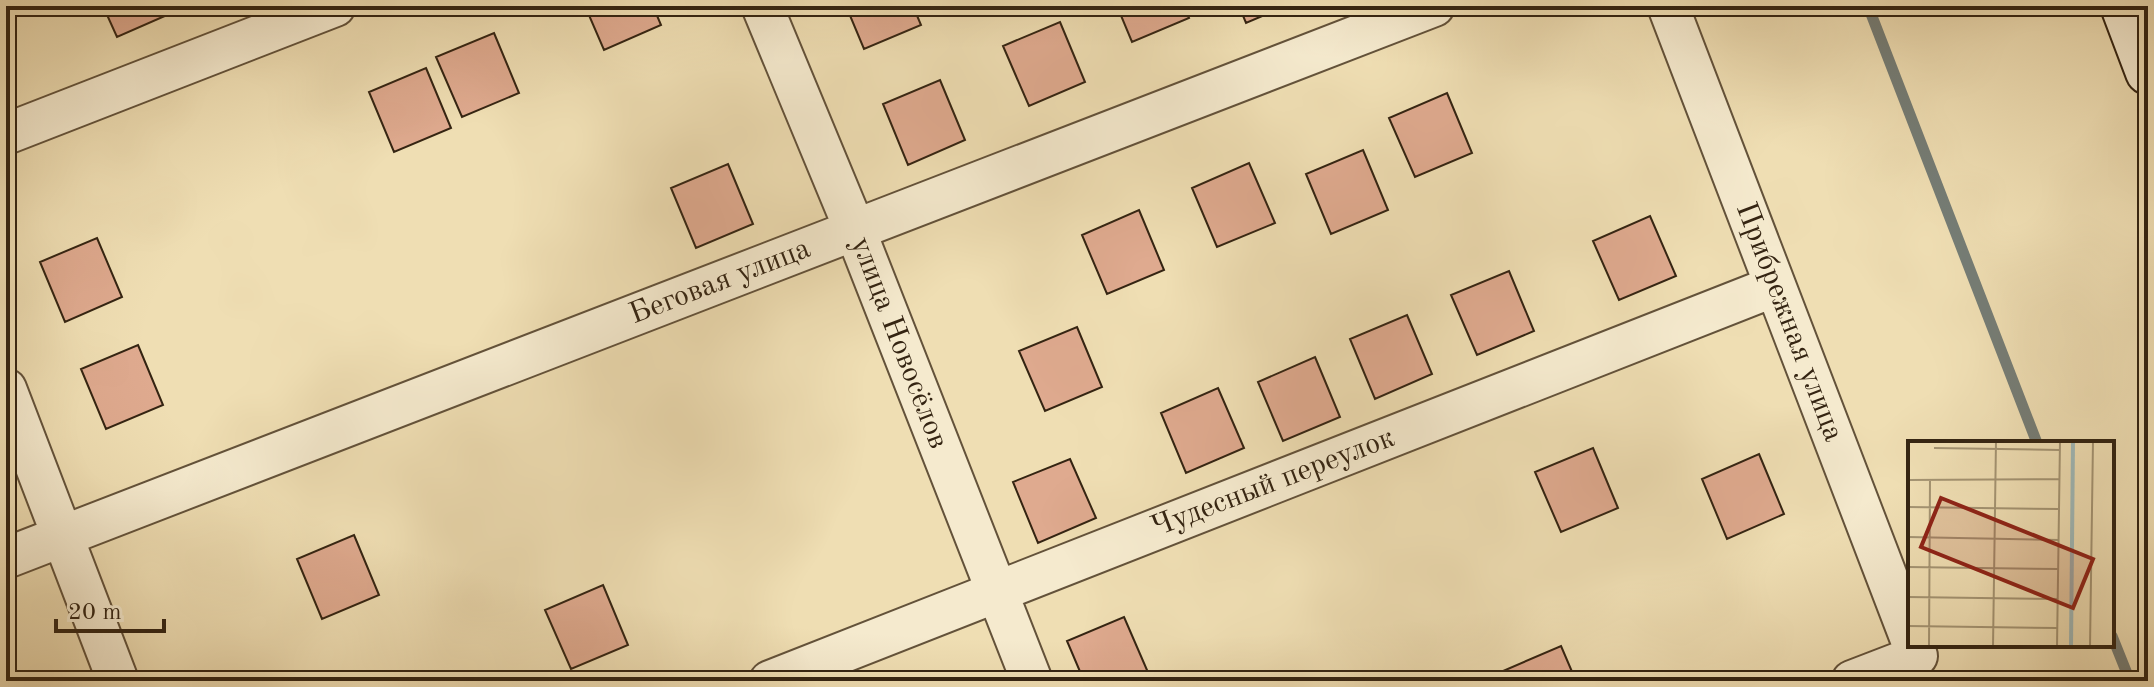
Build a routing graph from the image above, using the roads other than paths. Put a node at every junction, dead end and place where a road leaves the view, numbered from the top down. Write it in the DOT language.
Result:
graph roads {
  1 [pos="335,6"];
  2 [pos="762,6"];
  3 [pos="1434,6"];
  4 [pos="1668,6"];
  5 [pos="2123,6"];
  6 [pos="2148,72"];
  7 [pos="6,134"];
  8 [pos="855,230"];
  9 [pos="1775,286"];
  10 [pos="6,389"];
  11 [pos="61,537"];
  12 [pos="6,558"];
  13 [pos="997,592"];
  14 [pos="1908,632"];
  15 [pos="1917,655"];
  16 [pos="118,681"];
  17 [pos="770,681"];
  18 [pos="1032,681"];
  19 [pos="1852,681"];
  1 -- 7 [label="street"];
  2 -- 8 [label="street, улица Новосёлов"];
  3 -- 8 [label="street, Беговая улица"];
  4 -- 9 [label="street, Прибрежная улица"];
  5 -- 6 [label="main road"];
  8 -- 11 [label="street, Беговая улица"];
  8 -- 13 [label="street, улица Новосёлов"];
  9 -- 13 [label="street, Чудесный переулок"];
  9 -- 14 [label="street, Прибрежная улица"];
  10 -- 11 [label="street"];
  11 -- 12 [label="street, Беговая улица"];
  11 -- 16 [label="street"];
  13 -- 17 [label="street, Чудесный переулок"];
  13 -- 18 [label="street, улица Новосёлов"];
  15 -- 19 [label="street"];
}
